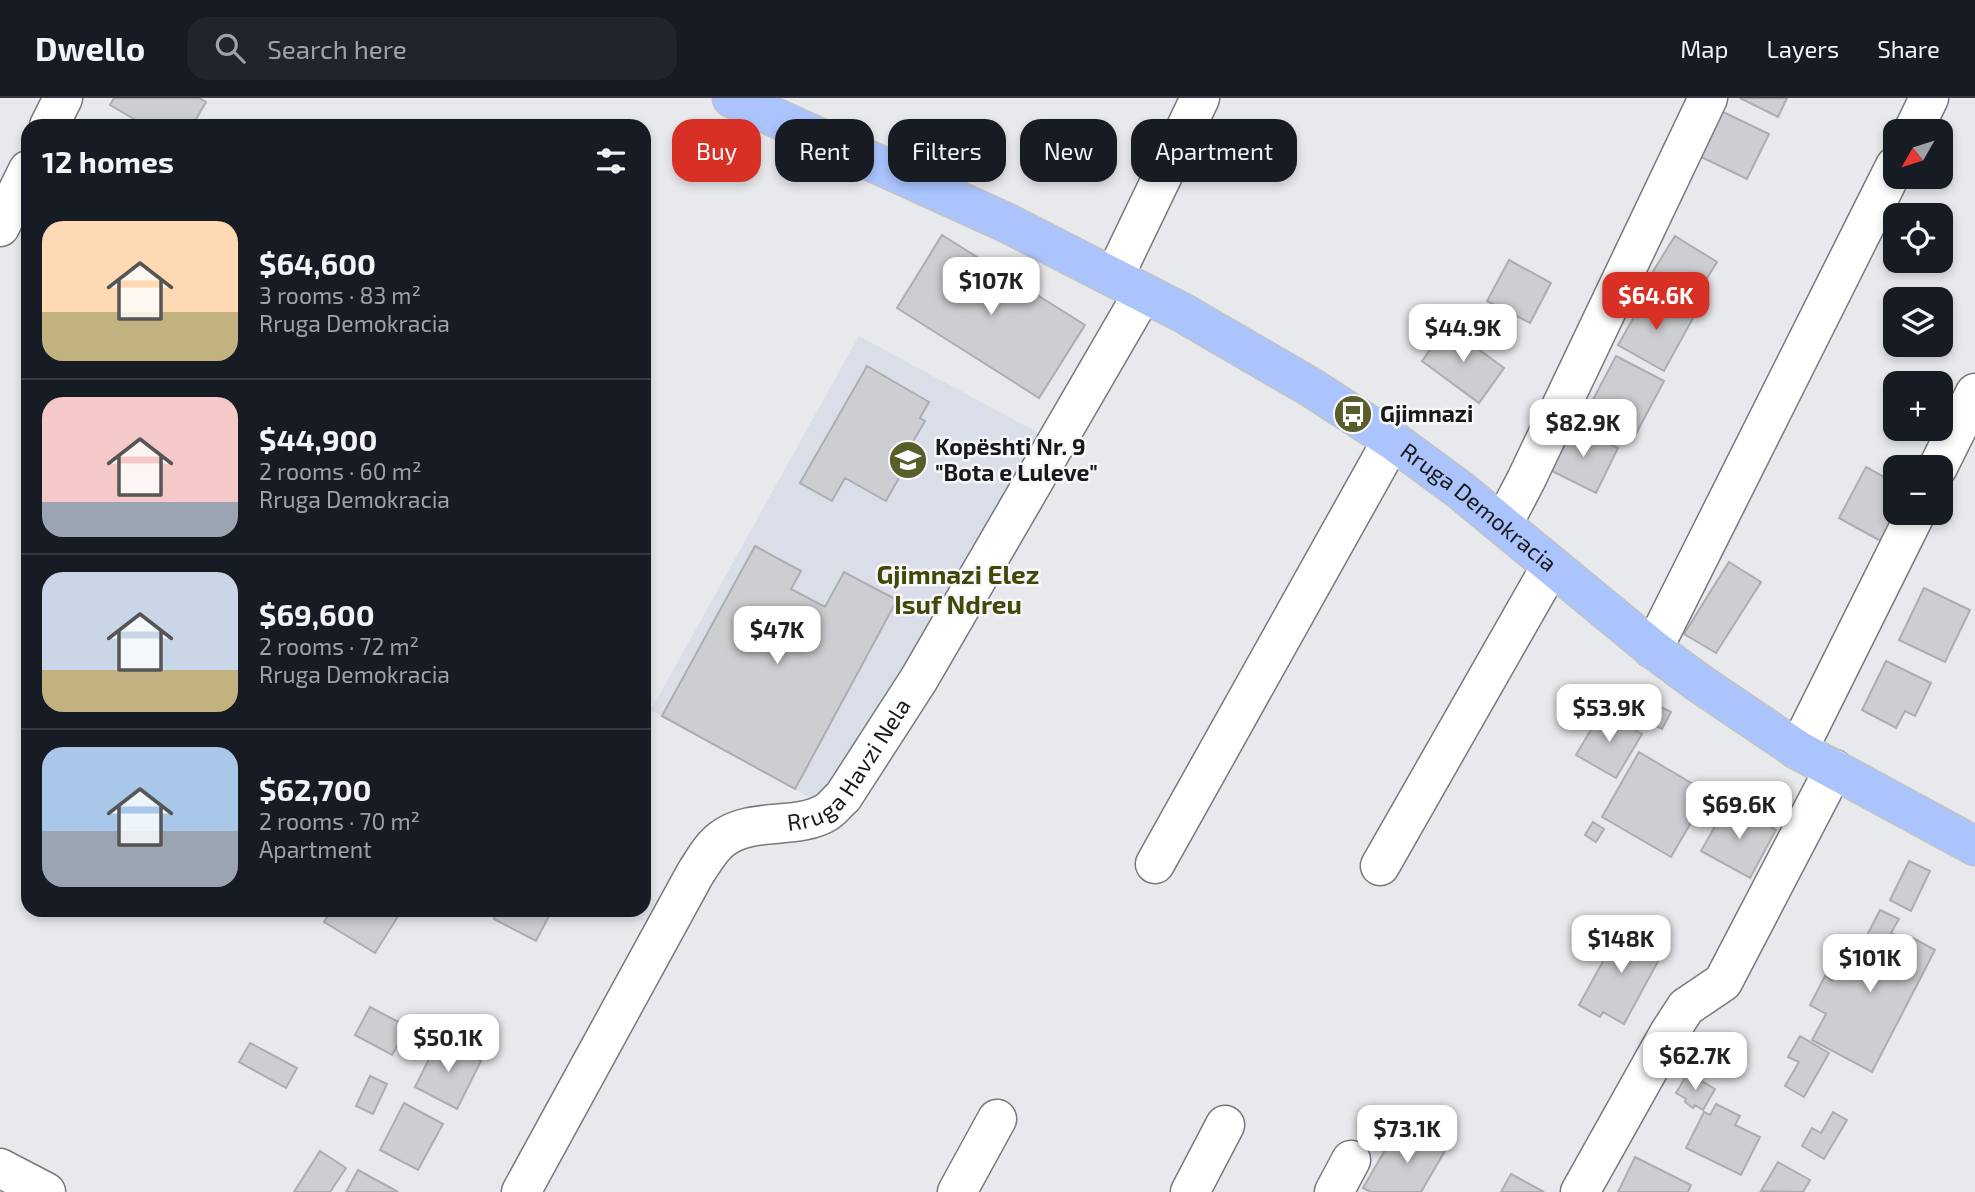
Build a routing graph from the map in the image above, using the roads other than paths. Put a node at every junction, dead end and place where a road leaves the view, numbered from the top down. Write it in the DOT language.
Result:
graph roads {
  1 [pos="63,98"];
  2 [pos="732,98"];
  3 [pos="1200,98"];
  4 [pos="1708,98"];
  5 [pos="1929,98"];
  6 [pos="53,119"];
  7 [pos="1919,119"];
  8 [pos="21,184"];
  9 [pos="1883,189"];
  10 [pos="0,227"];
  11 [pos="1129,285"];
  12 [pos="1975,393"];
  13 [pos="1392,440"];
  14 [pos="1944,455"];
  15 [pos="1503,524"];
  16 [pos="1910,525"];
  17 [pos="1551,566"];
  18 [pos="1653,649"];
  19 [pos="1798,750"];
  20 [pos="1834,769"];
  21 [pos="1975,846"];
  22 [pos="1154,864"];
  23 [pos="1380,866"];
  24 [pos="997,1119"];
  25 [pos="1225,1125"];
  26 [pos="0,1168"];
  27 [pos="46,1192"];
  28 [pos="521,1192"];
  29 [pos="957,1192"];
  30 [pos="1190,1192"];
  31 [pos="1580,1192"];
  1 -- 6 [label="street"];
  2 -- 11 [label="main road, Rruga Demokracia"];
  3 -- 11 [label="street, Rruga Havzi Nela"];
  4 -- 15 [label="street"];
  5 -- 7 [label="street"];
  8 -- 10 [label="street"];
  9 -- 18 [label="street"];
  11 -- 13 [label="main road, Rruga Demokracia"];
  11 -- 28 [label="street, Rruga Havzi Nela"];
  12 -- 14 [label="street"];
  13 -- 15 [label="main road, Rruga Demokracia"];
  13 -- 22 [label="street"];
  15 -- 17 [label="main road, Rruga Demokracia"];
  16 -- 19 [label="street"];
  17 -- 18 [label="main road, Rruga Demokracia"];
  17 -- 23 [label="street"];
  18 -- 19 [label="main road, Rruga Demokracia"];
  19 -- 20 [label="main road, Rruga Demokracia"];
  20 -- 21 [label="main road, Rruga Demokracia"];
  20 -- 31 [label="street"];
  24 -- 29 [label="street"];
  25 -- 30 [label="street"];
  26 -- 27 [label="street"];
}
